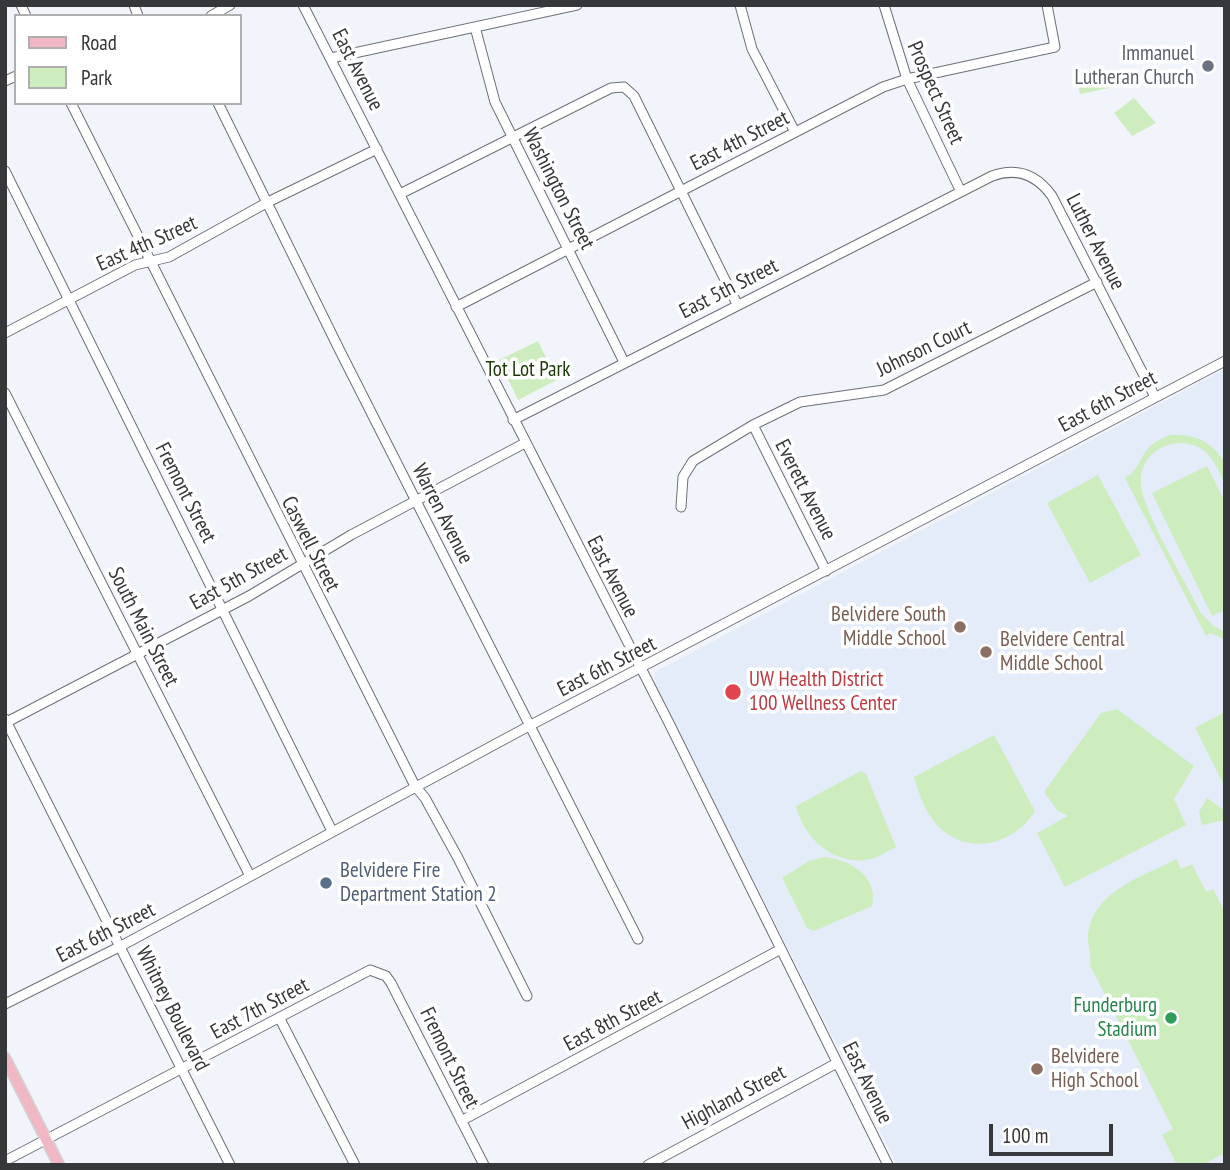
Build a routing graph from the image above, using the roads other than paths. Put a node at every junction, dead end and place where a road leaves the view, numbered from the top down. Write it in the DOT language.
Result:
graph roads {
  1 [pos="230,5"];
  2 [pos="303,5"];
  3 [pos="577,5"];
  4 [pos="740,5"];
  5 [pos="884,5"];
  6 [pos="1047,5"];
  7 [pos="214,14"];
  8 [pos="475,27"];
  9 [pos="331,58"];
  10 [pos="906,79"];
  11 [pos="72,105"];
  12 [pos="219,105"];
  13 [pos="794,132"];
  14 [pos="512,138"];
  15 [pos="377,149"];
  16 [pos="5,171"];
  17 [pos="681,192"];
  18 [pos="961,192"];
  19 [pos="401,194"];
  20 [pos="268,202"];
  21 [pos="569,248"];
  22 [pos="150,261"];
  23 [pos="1097,282"];
  24 [pos="69,300"];
  25 [pos="737,304"];
  26 [pos="456,307"];
  27 [pos="5,333"];
  28 [pos="1225,361"];
  29 [pos="624,362"];
  30 [pos="5,393"];
  31 [pos="1155,397"];
  32 [pos="513,420"];
  33 [pos="753,425"];
  34 [pos="525,443"];
  35 [pos="416,501"];
  36 [pos="681,507"];
  37 [pos="300,564"];
  38 [pos="826,571"];
  39 [pos="224,609"];
  40 [pos="137,653"];
  41 [pos="641,669"];
  42 [pos="6,721"];
  43 [pos="529,726"];
  44 [pos="415,786"];
  45 [pos="332,831"];
  46 [pos="250,876"];
  47 [pos="638,939"];
  48 [pos="121,946"];
  49 [pos="781,949"];
  50 [pos="377,971"];
  51 [pos="527,996"];
  52 [pos="5,1004"];
  53 [pos="280,1019"];
  54 [pos="5,1058"];
  55 [pos="837,1063"];
  56 [pos="183,1070"];
  57 [pos="461,1121"];
  58 [pos="47,1140"];
  59 [pos="5,1161"];
  60 [pos="483,1164"];
  61 [pos="59,1165"];
  62 [pos="230,1165"];
  63 [pos="355,1165"];
  64 [pos="648,1165"];
  65 [pos="888,1165"];
  1 -- 7 [label="street"];
  2 -- 9 [label="street, East Avenue"];
  3 -- 8 [label="street"];
  4 -- 13 [label="street"];
  5 -- 10 [label="street, Prospect Street"];
  6 -- 10 [label="street, East 4th Street"];
  8 -- 9 [label="street"];
  8 -- 14 [label="street, Washington Street"];
  9 -- 15 [label="street, East Avenue"];
  10 -- 13 [label="street, East 4th Street"];
  10 -- 18 [label="street, Prospect Street"];
  11 -- 22 [label="street, Caswell Street"];
  12 -- 20 [label="street, Warren Avenue"];
  13 -- 17 [label="street, East 4th Street"];
  14 -- 17 [label="street"];
  14 -- 19 [label="street"];
  14 -- 21 [label="street, Washington Street"];
  15 -- 19 [label="street, East Avenue"];
  15 -- 20 [label="street, East 4th Street"];
  16 -- 24 [label="street, Fremont Street"];
  17 -- 21 [label="street, East 4th Street"];
  17 -- 25 [label="street"];
  18 -- 23 [label="street, Luther Avenue"];
  18 -- 25 [label="street, East 5th Street"];
  19 -- 26 [label="street, East Avenue"];
  20 -- 22 [label="street, East 4th Street"];
  20 -- 35 [label="street, Warren Avenue"];
  21 -- 26 [label="street, East 4th Street"];
  21 -- 29 [label="street, Washington Street"];
  22 -- 24 [label="street, East 4th Street"];
  22 -- 37 [label="street, Caswell Street"];
  23 -- 31 [label="street, Luther Avenue"];
  23 -- 33 [label="street, Johnson Court"];
  24 -- 27 [label="street, East 4th Street"];
  24 -- 39 [label="street, Fremont Street"];
  25 -- 29 [label="street, East 5th Street"];
  26 -- 32 [label="street, East Avenue"];
  28 -- 31 [label="street, East 6th Street"];
  29 -- 32 [label="street, East 5th Street"];
  30 -- 40 [label="street, South Main Street"];
  31 -- 38 [label="street, East 6th Street"];
  32 -- 34 [label="street, East Avenue"];
  33 -- 36 [label="street, Johnson Court"];
  33 -- 38 [label="street, Everett Avenue"];
  34 -- 35 [label="street, East 5th Street"];
  34 -- 41 [label="street, East Avenue"];
  35 -- 37 [label="street, East 5th Street"];
  35 -- 43 [label="street, Warren Avenue"];
  37 -- 39 [label="street, East 5th Street"];
  37 -- 44 [label="street, Caswell Street"];
  38 -- 41 [label="street, East 6th Street"];
  39 -- 40 [label="street, East 5th Street"];
  39 -- 45 [label="street, Fremont Street"];
  40 -- 42 [label="street, East 5th Street"];
  40 -- 46 [label="street, South Main Street"];
  41 -- 43 [label="street, East 6th Street"];
  41 -- 49 [label="street, East Avenue"];
  42 -- 48 [label="street, Whitney Boulevard"];
  43 -- 44 [label="street, East 6th Street"];
  43 -- 47 [label="street, Warren Avenue"];
  44 -- 45 [label="street, East 6th Street"];
  44 -- 51 [label="street, Caswell Street"];
  45 -- 46 [label="street, East 6th Street"];
  46 -- 48 [label="street, East 6th Street"];
  48 -- 52 [label="street, East 6th Street"];
  48 -- 56 [label="street, Whitney Boulevard"];
  49 -- 55 [label="street, East Avenue"];
  49 -- 57 [label="street, East 8th Street"];
  50 -- 53 [label="street, East 7th Street"];
  50 -- 57 [label="street, Fremont Street"];
  53 -- 56 [label="street, East 7th Street"];
  53 -- 63 [label="street"];
  54 -- 58 [label="main road"];
  55 -- 64 [label="street, Highland Street"];
  55 -- 65 [label="street, East Avenue"];
  56 -- 58 [label="street, East 7th Street"];
  56 -- 62 [label="street, Whitney Boulevard"];
  57 -- 60 [label="street, Fremont Street"];
  58 -- 59 [label="street, East 7th Street"];
  58 -- 61 [label="main road"];
}
